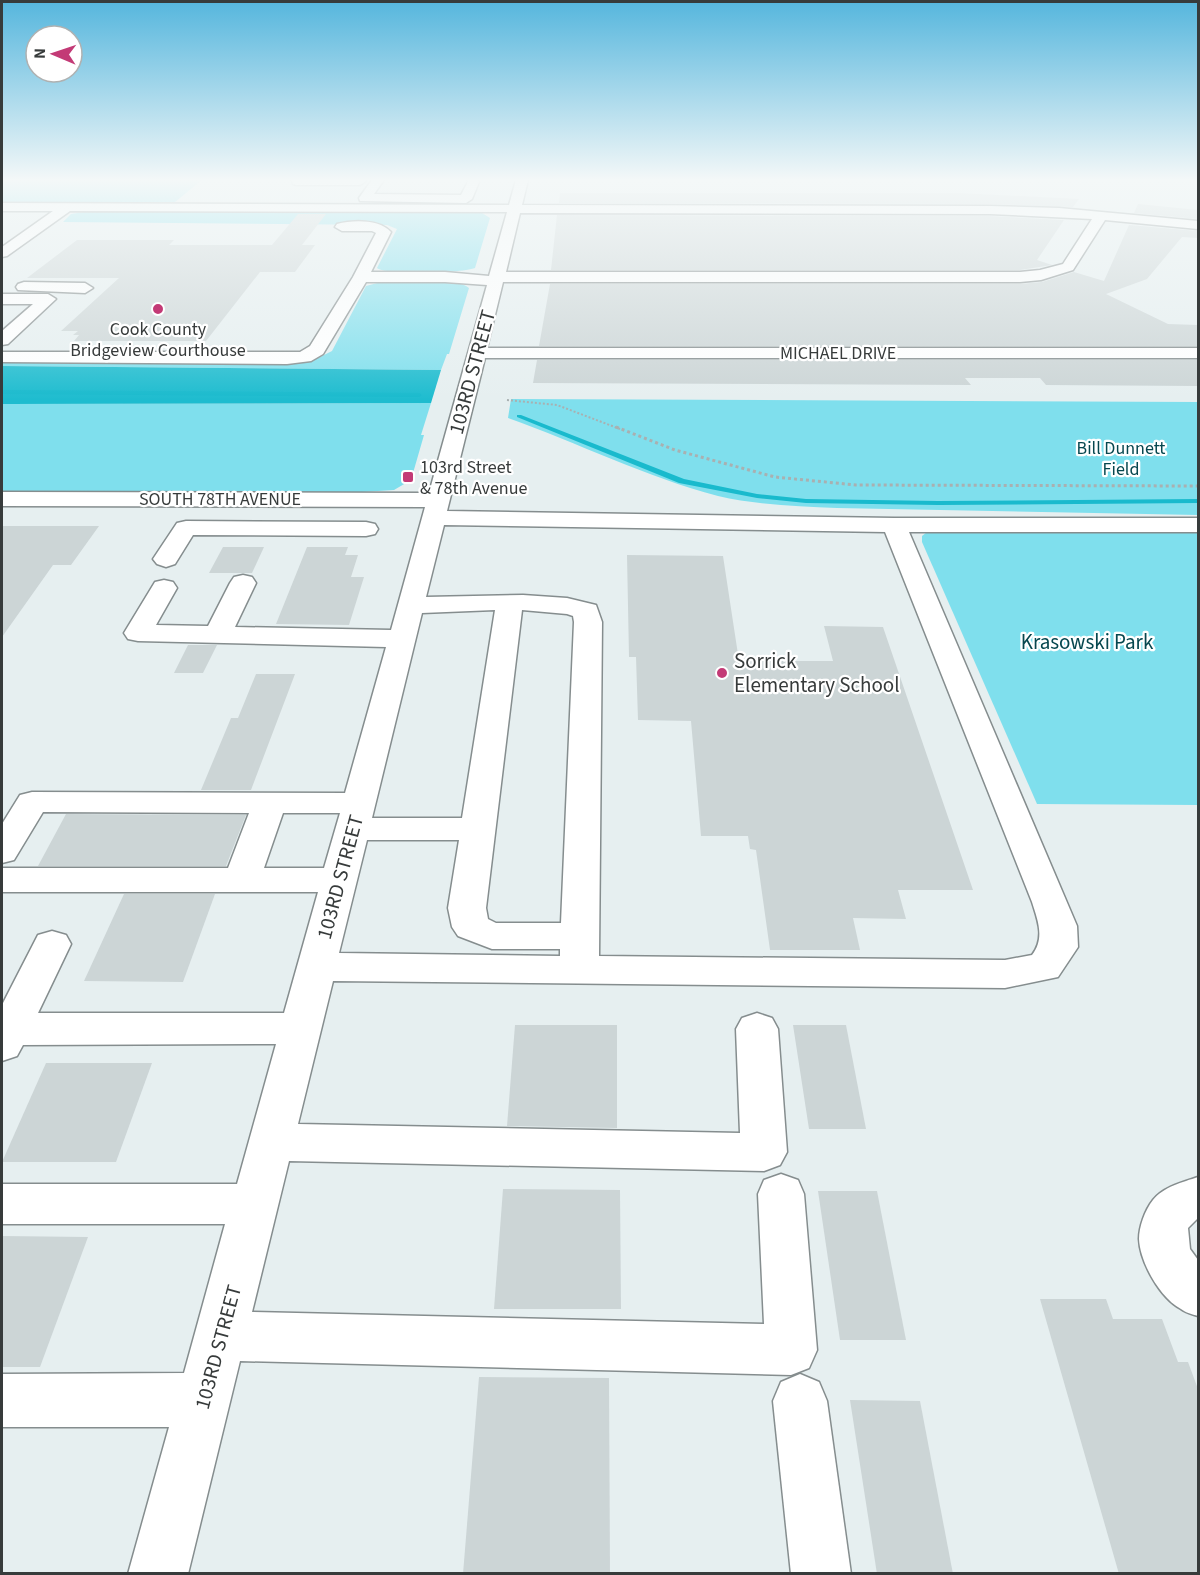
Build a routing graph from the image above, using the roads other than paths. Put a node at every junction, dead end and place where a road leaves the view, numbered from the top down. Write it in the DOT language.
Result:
graph roads {
  1 [pos="373,254"];
  2 [pos="503,254"];
  3 [pos="1077,254"];
  4 [pos="361,277"];
  5 [pos="497,277"];
  6 [pos="2,287"];
  7 [pos="85,288"];
  8 [pos="2,299"];
  9 [pos="3,337"];
  10 [pos="477,353"];
  11 [pos="1198,353"];
  12 [pos="2,357"];
  13 [pos="2,499"];
  14 [pos="277,499"];
  15 [pos="436,509"];
  16 [pos="894,525"];
  17 [pos="1198,525"];
  18 [pos="259,529"];
  19 [pos="366,529"];
  20 [pos="166,559"];
  21 [pos="243,583"];
  22 [pos="164,588"];
  23 [pos="510,604"];
  24 [pos="411,605"];
  25 [pos="218,634"];
  26 [pos="402,639"];
  27 [pos="270,803"];
  28 [pos="356,816"];
  29 [pos="478,830"];
  30 [pos="2,852"];
  31 [pos="2,880"];
  32 [pos="242,880"];
  33 [pos="339,880"];
  34 [pos="52,944"];
  35 [pos="579,953"];
  36 [pos="316,967"];
  37 [pos="301,1028"];
  38 [pos="757,1029"];
  39 [pos="5,1037"];
  40 [pos="271,1142"];
  41 [pos="781,1194"];
  42 [pos="1198,1197"];
  43 [pos="2,1204"];
  44 [pos="255,1204"];
  45 [pos="1198,1293"];
  46 [pos="220,1336"];
  47 [pos="2,1400"];
  48 [pos="204,1401"];
  49 [pos="800,1401"];
  50 [pos="158,1574"];
  51 [pos="821,1574"];
  1 -- 4 [label="street"];
  2 -- 5 [label="street, 103RD STREET"];
  3 -- 5 [label="street"];
  4 -- 5 [label="street"];
  4 -- 12 [label="street"];
  5 -- 10 [label="street, 103RD STREET"];
  6 -- 7 [label="street"];
  8 -- 9 [label="street"];
  10 -- 11 [label="street, MICHAEL DRIVE"];
  10 -- 15 [label="street, 103RD STREET"];
  13 -- 14 [label="street, SOUTH 78TH AVENUE"];
  14 -- 15 [label="street, SOUTH 78TH AVENUE"];
  14 -- 18 [label="street"];
  15 -- 16 [label="street, SOUTH 78TH AVENUE"];
  15 -- 24 [label="street, 103RD STREET"];
  16 -- 17 [label="street, SOUTH 78TH AVENUE"];
  16 -- 35 [label="street"];
  18 -- 19 [label="street"];
  18 -- 20 [label="street"];
  21 -- 25 [label="street"];
  22 -- 25 [label="street"];
  23 -- 24 [label="street"];
  23 -- 29 [label="street"];
  23 -- 35 [label="street"];
  24 -- 26 [label="street, 103RD STREET"];
  25 -- 26 [label="street"];
  26 -- 28 [label="street, 103RD STREET"];
  27 -- 28 [label="street"];
  27 -- 30 [label="street"];
  27 -- 32 [label="street"];
  28 -- 29 [label="street"];
  28 -- 33 [label="street, 103RD STREET"];
  29 -- 35 [label="street"];
  31 -- 32 [label="street"];
  32 -- 33 [label="street"];
  33 -- 36 [label="street, 103RD STREET"];
  34 -- 39 [label="street"];
  35 -- 36 [label="street"];
  36 -- 37 [label="street, 103RD STREET"];
  37 -- 39 [label="street"];
  37 -- 40 [label="street, 103RD STREET"];
  38 -- 40 [label="street"];
  40 -- 44 [label="street, 103RD STREET"];
  41 -- 46 [label="street"];
  42 -- 45 [label="street"];
  43 -- 44 [label="street"];
  44 -- 46 [label="street, 103RD STREET"];
  46 -- 48 [label="street, 103RD STREET"];
  47 -- 48 [label="street"];
  48 -- 50 [label="street, 103RD STREET"];
  49 -- 51 [label="street"];
}
